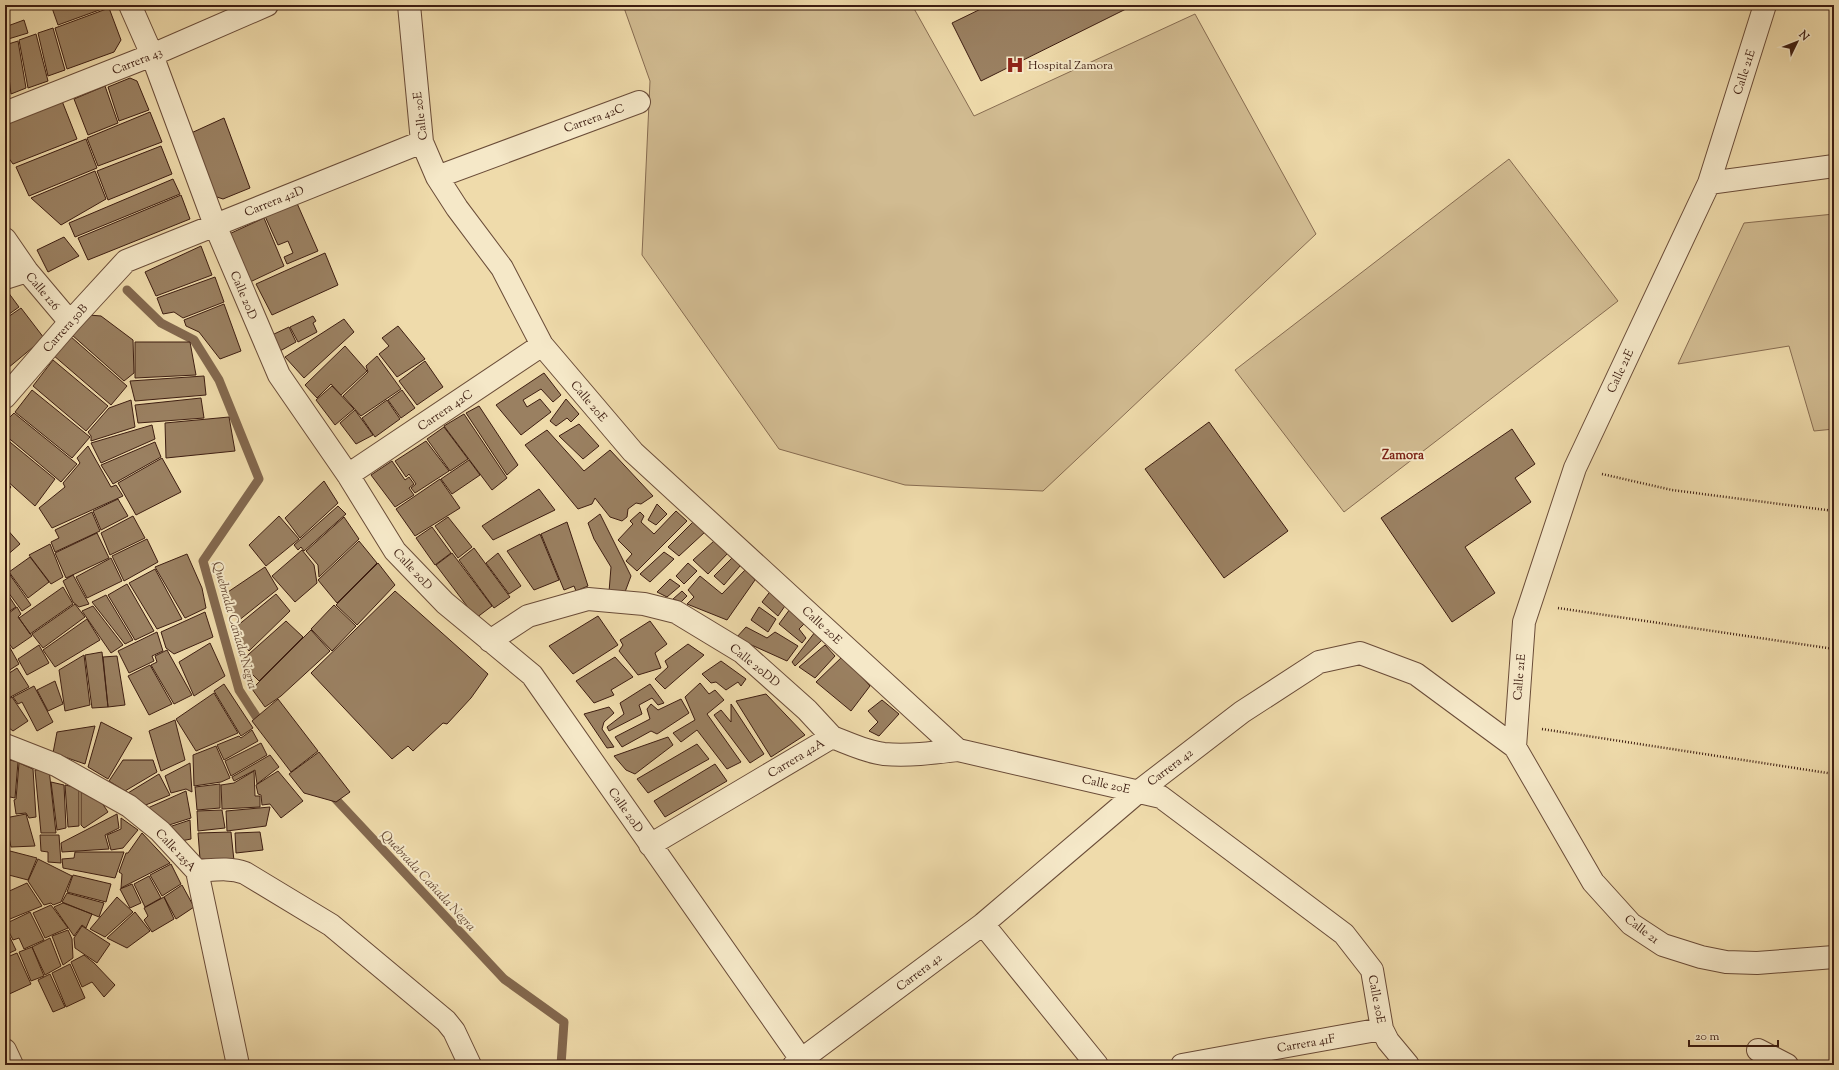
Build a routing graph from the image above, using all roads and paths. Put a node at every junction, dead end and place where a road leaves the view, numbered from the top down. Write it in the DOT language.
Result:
graph roads {
  1 [pos="130,5"];
  2 [pos="267,5"];
  3 [pos="409,5"];
  4 [pos="1765,5"];
  5 [pos="152,55"];
  6 [pos="639,102"];
  7 [pos="5,113"];
  8 [pos="422,142"];
  9 [pos="1834,166"];
  10 [pos="437,176"];
  11 [pos="1709,182"];
  12 [pos="215,225"];
  13 [pos="5,239"];
  14 [pos="126,261"];
  15 [pos="27,271"];
  16 [pos="5,278"];
  17 [pos="70,322"];
  18 [pos="542,345"];
  19 [pos="5,397"];
  20 [pos="1575,468"];
  21 [pos="348,476"];
  22 [pos="1834,511"];
  23 [pos="1529,603"];
  24 [pos="490,641"];
  25 [pos="1834,649"];
  26 [pos="1515,724"];
  27 [pos="832,737"];
  28 [pos="5,744"];
  29 [pos="1515,747"];
  30 [pos="958,750"];
  31 [pos="1834,774"];
  32 [pos="1138,792"];
  33 [pos="650,845"];
  34 [pos="197,871"];
  35 [pos="983,924"];
  36 [pos="1834,957"];
  37 [pos="1382,1029"];
  38 [pos="5,1050"];
  39 [pos="1758,1050"];
  40 [pos="800,1063"];
  41 [pos="12,1065"];
  42 [pos="238,1065"];
  43 [pos="470,1065"];
  44 [pos="1097,1065"];
  45 [pos="1182,1065"];
  46 [pos="1408,1065"];
  47 [pos="1787,1065"];
  1 -- 5 [label="street, Calle 20D"];
  2 -- 5 [label="street, Carrera 43"];
  3 -- 8 [label="street, Calle 20E"];
  4 -- 11 [label="street, Calle 21E"];
  5 -- 7 [label="street, Carrera 43"];
  5 -- 12 [label="street, Calle 20D"];
  6 -- 10 [label="street, Carrera 42C"];
  8 -- 10 [label="street, Calle 20E"];
  8 -- 12 [label="street, Carrera 42D"];
  9 -- 11 [label="street"];
  10 -- 18 [label="street, Calle 20E"];
  11 -- 20 [label="street, Calle 21E"];
  12 -- 14 [label="street, Carrera 42D"];
  12 -- 21 [label="street, Calle 20D"];
  13 -- 15 [label="street, Calle 126"];
  14 -- 17 [label="street, Carrera 50B"];
  15 -- 16 [label="street"];
  15 -- 17 [label="street, Calle 126"];
  17 -- 19 [label="street, Carrera 50B"];
  18 -- 21 [label="street, Carrera 42C"];
  18 -- 30 [label="street, Calle 20E"];
  20 -- 22 [label="path"];
  20 -- 23 [label="street, Calle 21E"];
  21 -- 24 [label="street, Calle 20D"];
  23 -- 25 [label="path"];
  23 -- 26 [label="street, Calle 21E"];
  24 -- 27 [label="street, Calle 20DD"];
  24 -- 33 [label="street, Calle 20D"];
  26 -- 29 [label="street, Calle 21E"];
  26 -- 31 [label="path"];
  27 -- 30 [label="street, Carrera 42A"];
  27 -- 33 [label="street, Carrera 42A"];
  28 -- 34 [label="street, Calle 125A"];
  29 -- 32 [label="street, Carrera 42"];
  29 -- 36 [label="street, Calle 21"];
  30 -- 32 [label="street, Calle 20E"];
  32 -- 35 [label="street, Carrera 42"];
  32 -- 37 [label="street, Calle 20E"];
  33 -- 40 [label="street, Calle 20D"];
  34 -- 42 [label="street, Calle 125A"];
  34 -- 43 [label="street"];
  35 -- 40 [label="street, Carrera 42"];
  35 -- 44 [label="street"];
  37 -- 45 [label="street, Carrera 41F"];
  37 -- 46 [label="street, Calle 20E"];
  38 -- 41 [label="street"];
  39 -- 47 [label="street"];
}
